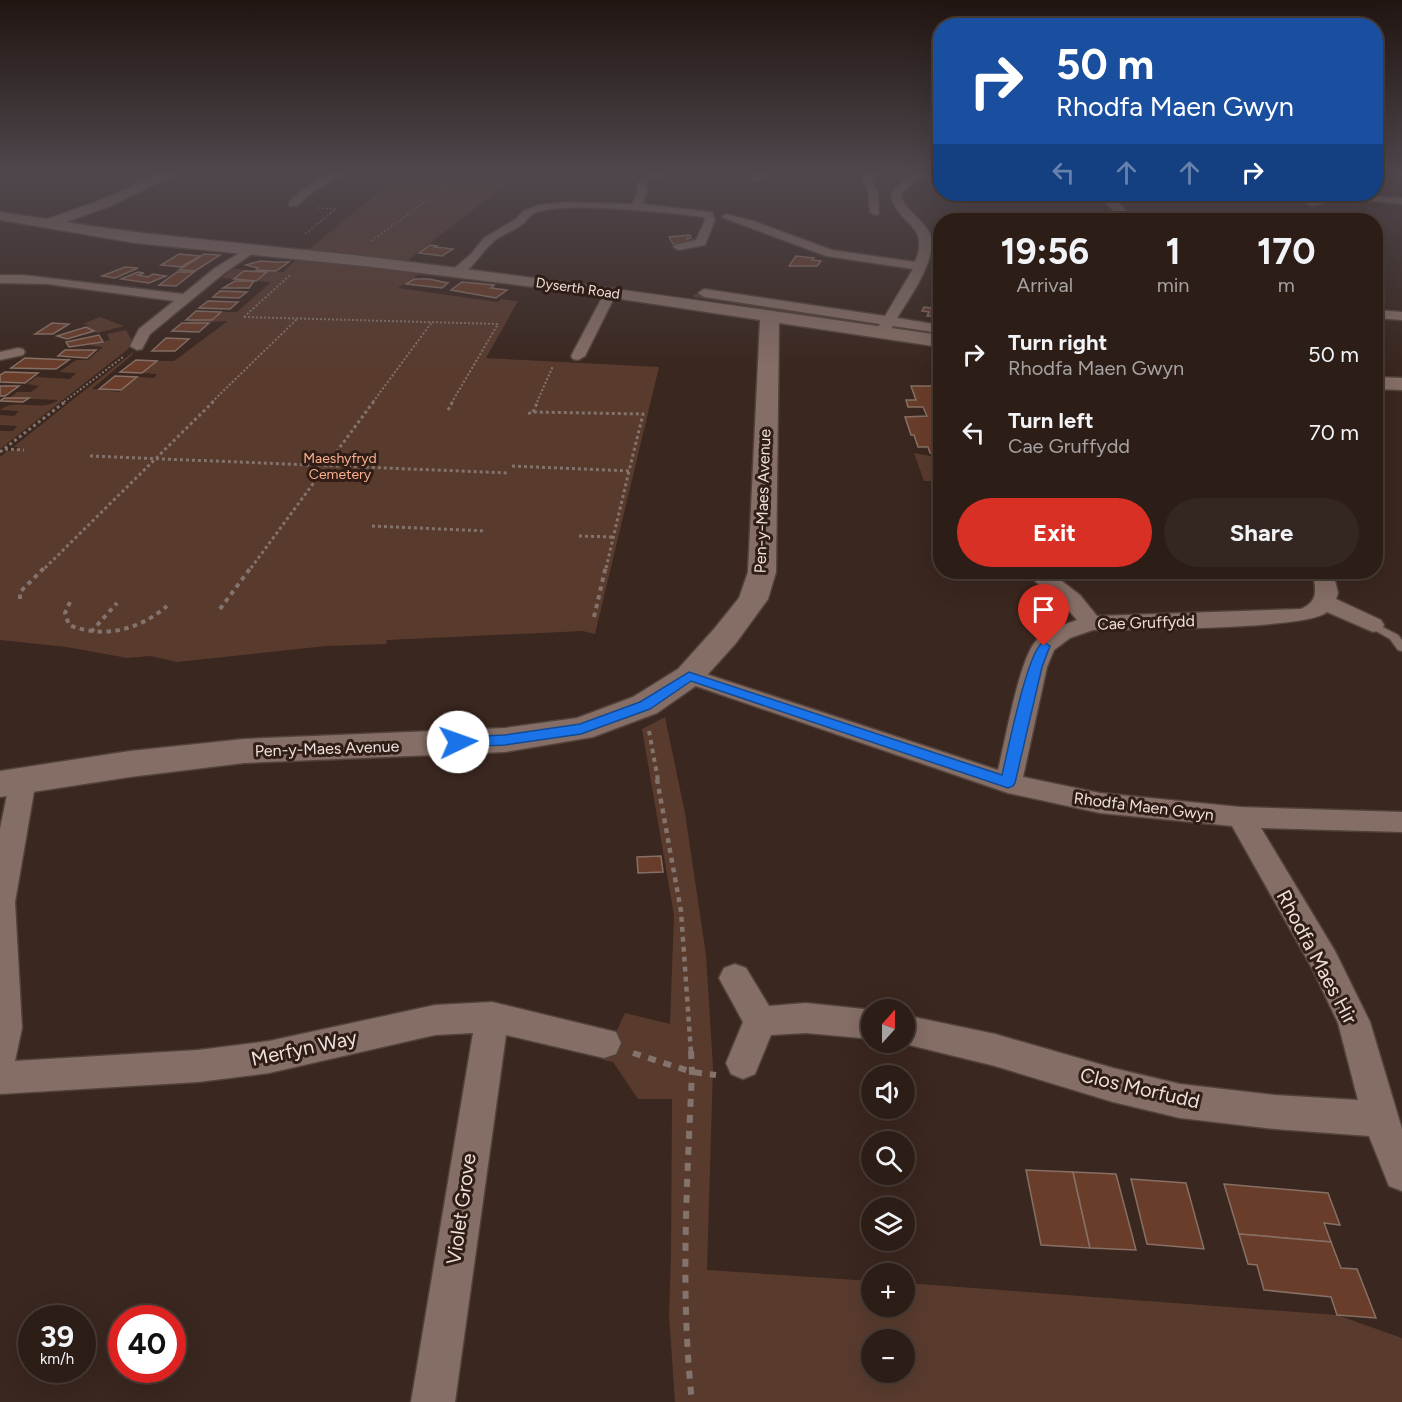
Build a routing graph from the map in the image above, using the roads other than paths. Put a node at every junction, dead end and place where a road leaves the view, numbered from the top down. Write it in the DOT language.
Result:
graph roads {
  1 [pos="131,237"];
  2 [pos="493,237"];
  3 [pos="702,237"];
  4 [pos="791,237"];
  5 [pos="925,237"];
  6 [pos="680,247"];
  7 [pos="252,249"];
  8 [pos="920,266"];
  9 [pos="456,272"];
  10 [pos="0,279"];
  11 [pos="611,292"];
  12 [pos="704,293"];
  13 [pos="186,298"];
  14 [pos="1383,315"];
  15 [pos="770,316"];
  16 [pos="1402,316"];
  17 [pos="885,327"];
  18 [pos="933,329"];
  19 [pos="933,338"];
  20 [pos="138,346"];
  21 [pos="562,346"];
  22 [pos="18,352"];
  23 [pos="0,356"];
  24 [pos="1383,383"];
  25 [pos="1402,384"];
  26 [pos="1044,579"];
  27 [pos="1324,579"];
  28 [pos="1324,602"];
  29 [pos="1091,623"];
  30 [pos="1373,625"];
  31 [pos="1402,647"];
  32 [pos="689,676"];
  33 [pos="11,782"];
  34 [pos="1008,783"];
  35 [pos="1239,817"];
  36 [pos="1402,822"];
  37 [pos="735,978"];
  38 [pos="492,1017"];
  39 [pos="760,1021"];
  40 [pos="861,1023"];
  41 [pos="915,1032"];
  42 [pos="604,1043"];
  43 [pos="0,1056"];
  44 [pos="743,1063"];
  45 [pos="0,1078"];
  46 [pos="1380,1119"];
  47 [pos="1402,1173"];
  48 [pos="434,1402"];
  1 -- 7 [label="main road, Dyserth Road"];
  2 -- 9 [label="street"];
  3 -- 6 [label="street"];
  4 -- 8 [label="street"];
  5 -- 8 [label="street"];
  7 -- 9 [label="main road, Dyserth Road"];
  7 -- 13 [label="street"];
  8 -- 17 [label="street"];
  9 -- 11 [label="main road, Dyserth Road"];
  10 -- 13 [label="street"];
  11 -- 15 [label="main road, Dyserth Road"];
  11 -- 21 [label="street"];
  12 -- 17 [label="street"];
  13 -- 20 [label="street"];
  14 -- 16 [label="street"];
  15 -- 17 [label="main road, Dyserth Road"];
  15 -- 32 [label="main road, Pen-y-Maes Avenue"];
  17 -- 18 [label="street"];
  17 -- 19 [label="main road, Dyserth Road"];
  22 -- 23 [label="street"];
  24 -- 25 [label="main road"];
  26 -- 29 [label="street"];
  27 -- 28 [label="street"];
  28 -- 29 [label="street, Cae Gruffydd"];
  28 -- 30 [label="street"];
  29 -- 34 [label="street, Cae Gruffydd"];
  30 -- 31 [label="lane"];
  32 -- 33 [label="main road, Pen-y-Maes Avenue"];
  32 -- 34 [label="street, Rhodfa Maen Gwyn"];
  33 -- 43 [label="street"];
  34 -- 35 [label="street, Rhodfa Maen Gwyn"];
  35 -- 36 [label="street, Rhodfa Maen Gwyn"];
  35 -- 46 [label="street, Rhodfa Maes Hir"];
  37 -- 39 [label="street"];
  38 -- 42 [label="street, Merfyn Way"];
  38 -- 45 [label="street, Merfyn Way"];
  38 -- 48 [label="street, Violet Grove"];
  39 -- 40 [label="street"];
  39 -- 44 [label="street"];
  41 -- 46 [label="street, Clos Morfudd"];
  46 -- 47 [label="street, Rhodfa Maes Hir"];
}
